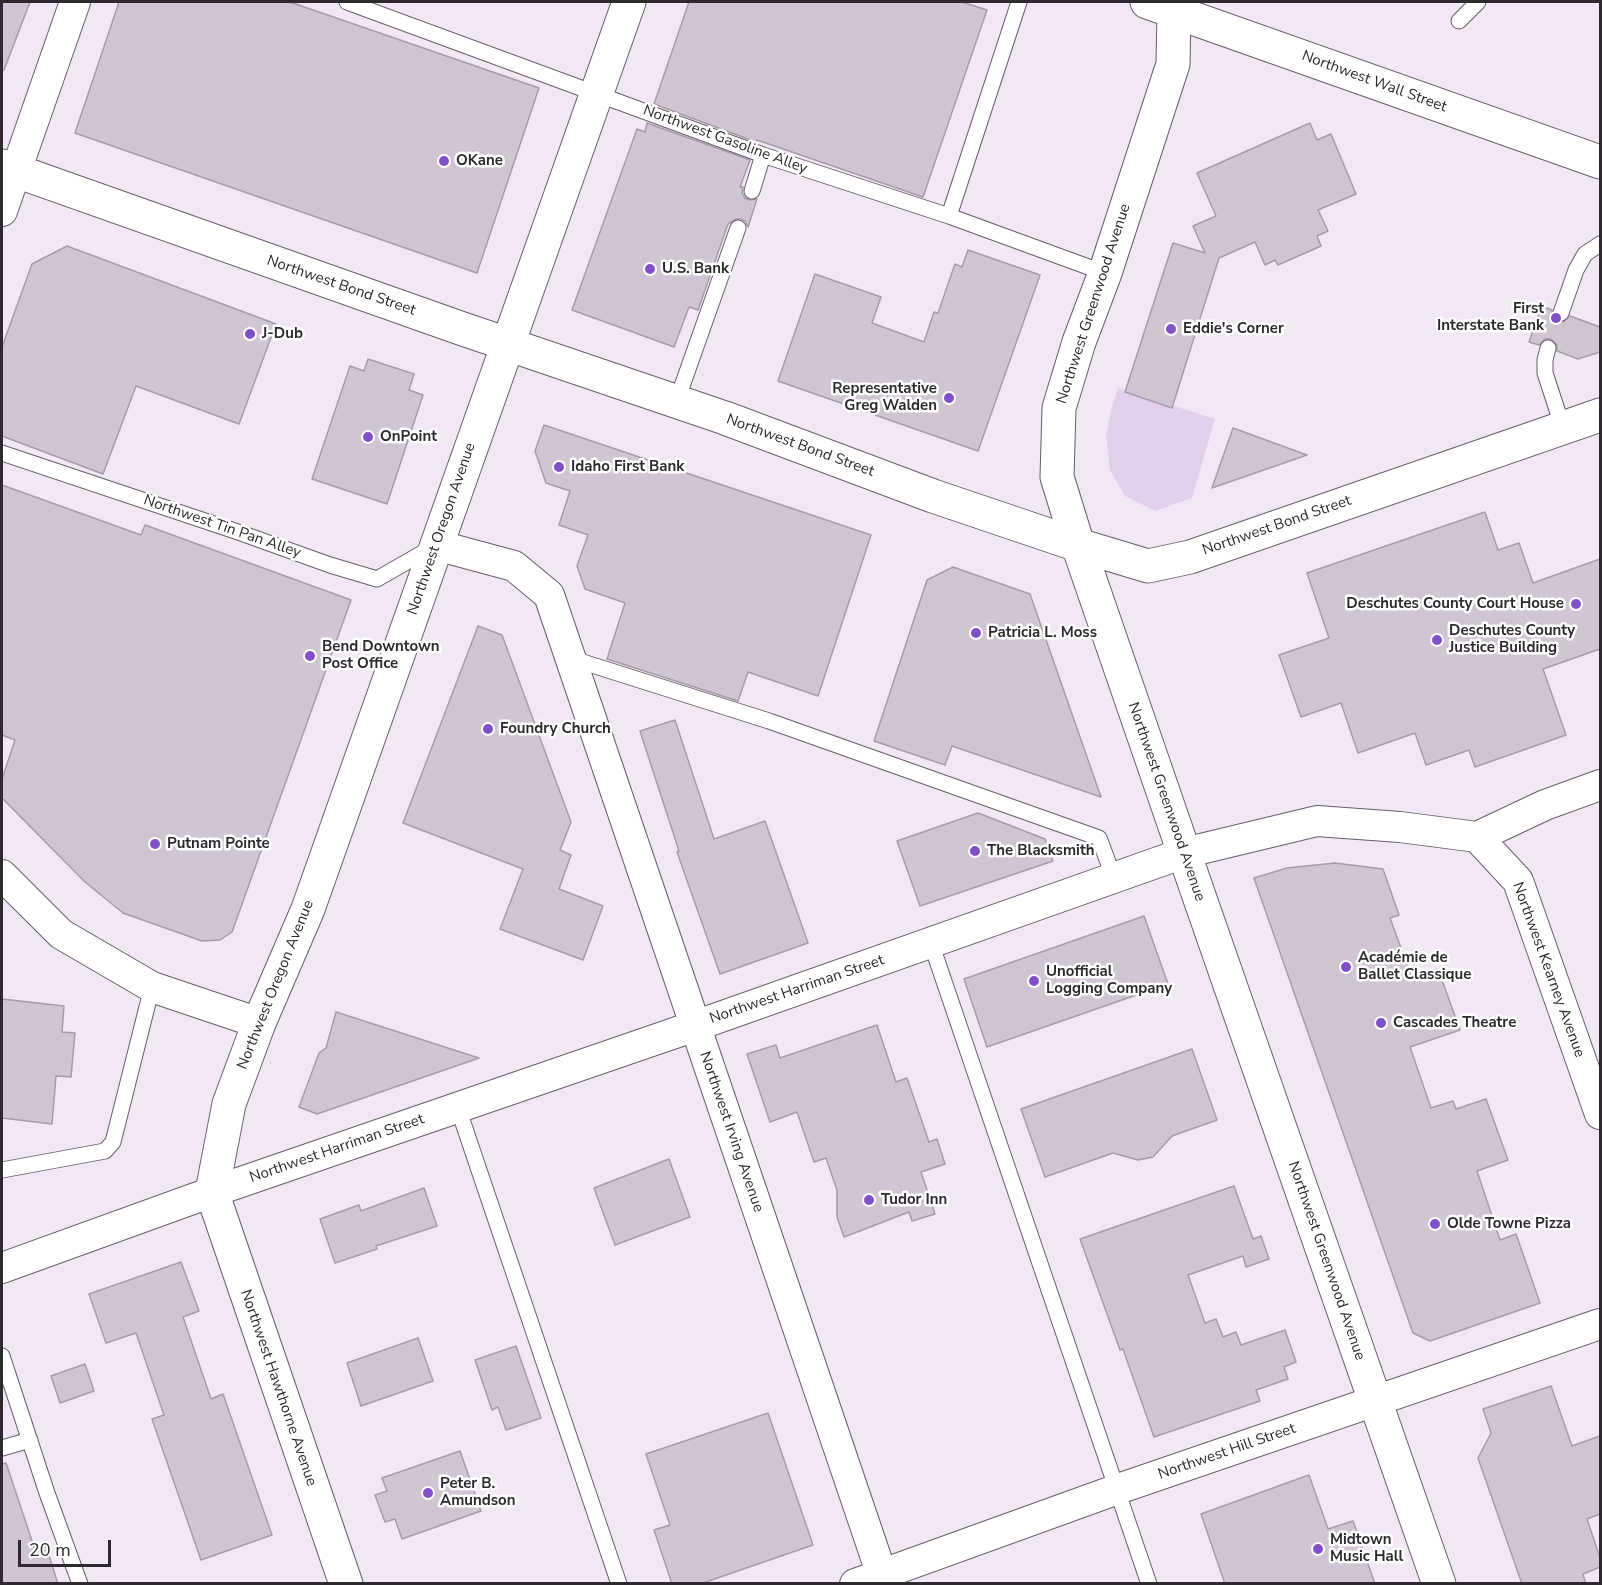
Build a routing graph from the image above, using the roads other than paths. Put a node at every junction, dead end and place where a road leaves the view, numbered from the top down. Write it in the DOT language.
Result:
graph roads {
  1 [pos="75,2"];
  2 [pos="347,2"];
  3 [pos="627,2"];
  4 [pos="1019,2"];
  5 [pos="1478,2"];
  6 [pos="1167,4"];
  7 [pos="1459,21"];
  8 [pos="597,93"];
  9 [pos="763,155"];
  10 [pos="1600,162"];
  11 [pos="9,169"];
  12 [pos="752,191"];
  13 [pos="2,211"];
  14 [pos="950,216"];
  15 [pos="738,228"];
  16 [pos="1600,244"];
  17 [pos="1105,273"];
  18 [pos="1561,313"];
  19 [pos="508,345"];
  20 [pos="1548,348"];
  21 [pos="676,403"];
  22 [pos="1600,415"];
  23 [pos="1563,428"];
  24 [pos="2,453"];
  25 [pos="436,545"];
  26 [pos="1078,545"];
  27 [pos="570,658"];
  28 [pos="1600,785"];
  29 [pos="1477,837"];
  30 [pos="1184,853"];
  31 [pos="2,874"];
  32 [pos="1114,878"];
  33 [pos="931,943"];
  34 [pos="152,987"];
  35 [pos="259,1023"];
  36 [pos="695,1026"];
  37 [pos="458,1108"];
  38 [pos="1600,1114"];
  39 [pos="2,1170"];
  40 [pos="212,1192"];
  41 [pos="2,1268"];
  42 [pos="1600,1324"];
  43 [pos="2,1356"];
  44 [pos="1375,1402"];
  45 [pos="30,1440"];
  46 [pos="2,1448"];
  47 [pos="1118,1489"];
  48 [pos="874,1580"];
  49 [pos="80,1584"];
  50 [pos="346,1584"];
  51 [pos="619,1584"];
  52 [pos="1149,1584"];
  53 [pos="1439,1584"];
  1 -- 11 [label="street"];
  2 -- 8 [label="lane, Northwest Gasoline Alley"];
  3 -- 8 [label="main road, Northwest Oregon Avenue"];
  4 -- 14 [label="lane"];
  5 -- 7 [label="lane"];
  6 -- 10 [label="main road, Northwest Wall Street"];
  6 -- 17 [label="main road, Northwest Greenwood Avenue"];
  8 -- 9 [label="lane, Northwest Gasoline Alley"];
  8 -- 19 [label="main road, Northwest Oregon Avenue"];
  9 -- 12 [label="lane"];
  9 -- 14 [label="lane, Northwest Gasoline Alley"];
  11 -- 13 [label="street"];
  11 -- 19 [label="main road, Northwest Bond Street"];
  14 -- 17 [label="lane, Northwest Gasoline Alley"];
  15 -- 21 [label="lane"];
  16 -- 18 [label="lane"];
  17 -- 26 [label="main road, Northwest Greenwood Avenue"];
  19 -- 21 [label="main road, Northwest Bond Street"];
  19 -- 25 [label="main road, Northwest Oregon Avenue"];
  20 -- 23 [label="lane"];
  21 -- 26 [label="main road, Northwest Bond Street"];
  22 -- 23 [label="main road, Northwest Bond Street"];
  23 -- 26 [label="main road, Northwest Bond Street"];
  24 -- 25 [label="lane, Northwest Tin Pan Alley"];
  25 -- 27 [label="street, Northwest Irving Avenue"];
  25 -- 35 [label="main road, Northwest Oregon Avenue"];
  26 -- 30 [label="main road, Northwest Greenwood Avenue"];
  27 -- 32 [label="lane"];
  27 -- 36 [label="street, Northwest Irving Avenue"];
  28 -- 29 [label="street"];
  29 -- 30 [label="street, Northwest Harriman Street"];
  29 -- 38 [label="street, Northwest Kearney Avenue"];
  30 -- 32 [label="street, Northwest Harriman Street"];
  30 -- 44 [label="main road, Northwest Greenwood Avenue"];
  31 -- 34 [label="street"];
  32 -- 33 [label="street, Northwest Harriman Street"];
  33 -- 36 [label="street, Northwest Harriman Street"];
  33 -- 47 [label="lane"];
  34 -- 35 [label="street"];
  34 -- 39 [label="lane"];
  35 -- 40 [label="main road, Northwest Oregon Avenue"];
  36 -- 37 [label="street, Northwest Harriman Street"];
  36 -- 48 [label="street, Northwest Irving Avenue"];
  37 -- 40 [label="street, Northwest Harriman Street"];
  37 -- 51 [label="lane"];
  40 -- 41 [label="street, Northwest Harriman Street"];
  40 -- 50 [label="main road, Northwest Hawthorne Avenue"];
  42 -- 44 [label="street, Northwest Hill Street"];
  43 -- 45 [label="lane"];
  44 -- 47 [label="street, Northwest Hill Street"];
  44 -- 53 [label="main road, Northwest Greenwood Avenue"];
  45 -- 46 [label="lane"];
  45 -- 49 [label="lane"];
  47 -- 48 [label="street, Northwest Hill Street"];
  47 -- 52 [label="lane"];
}
